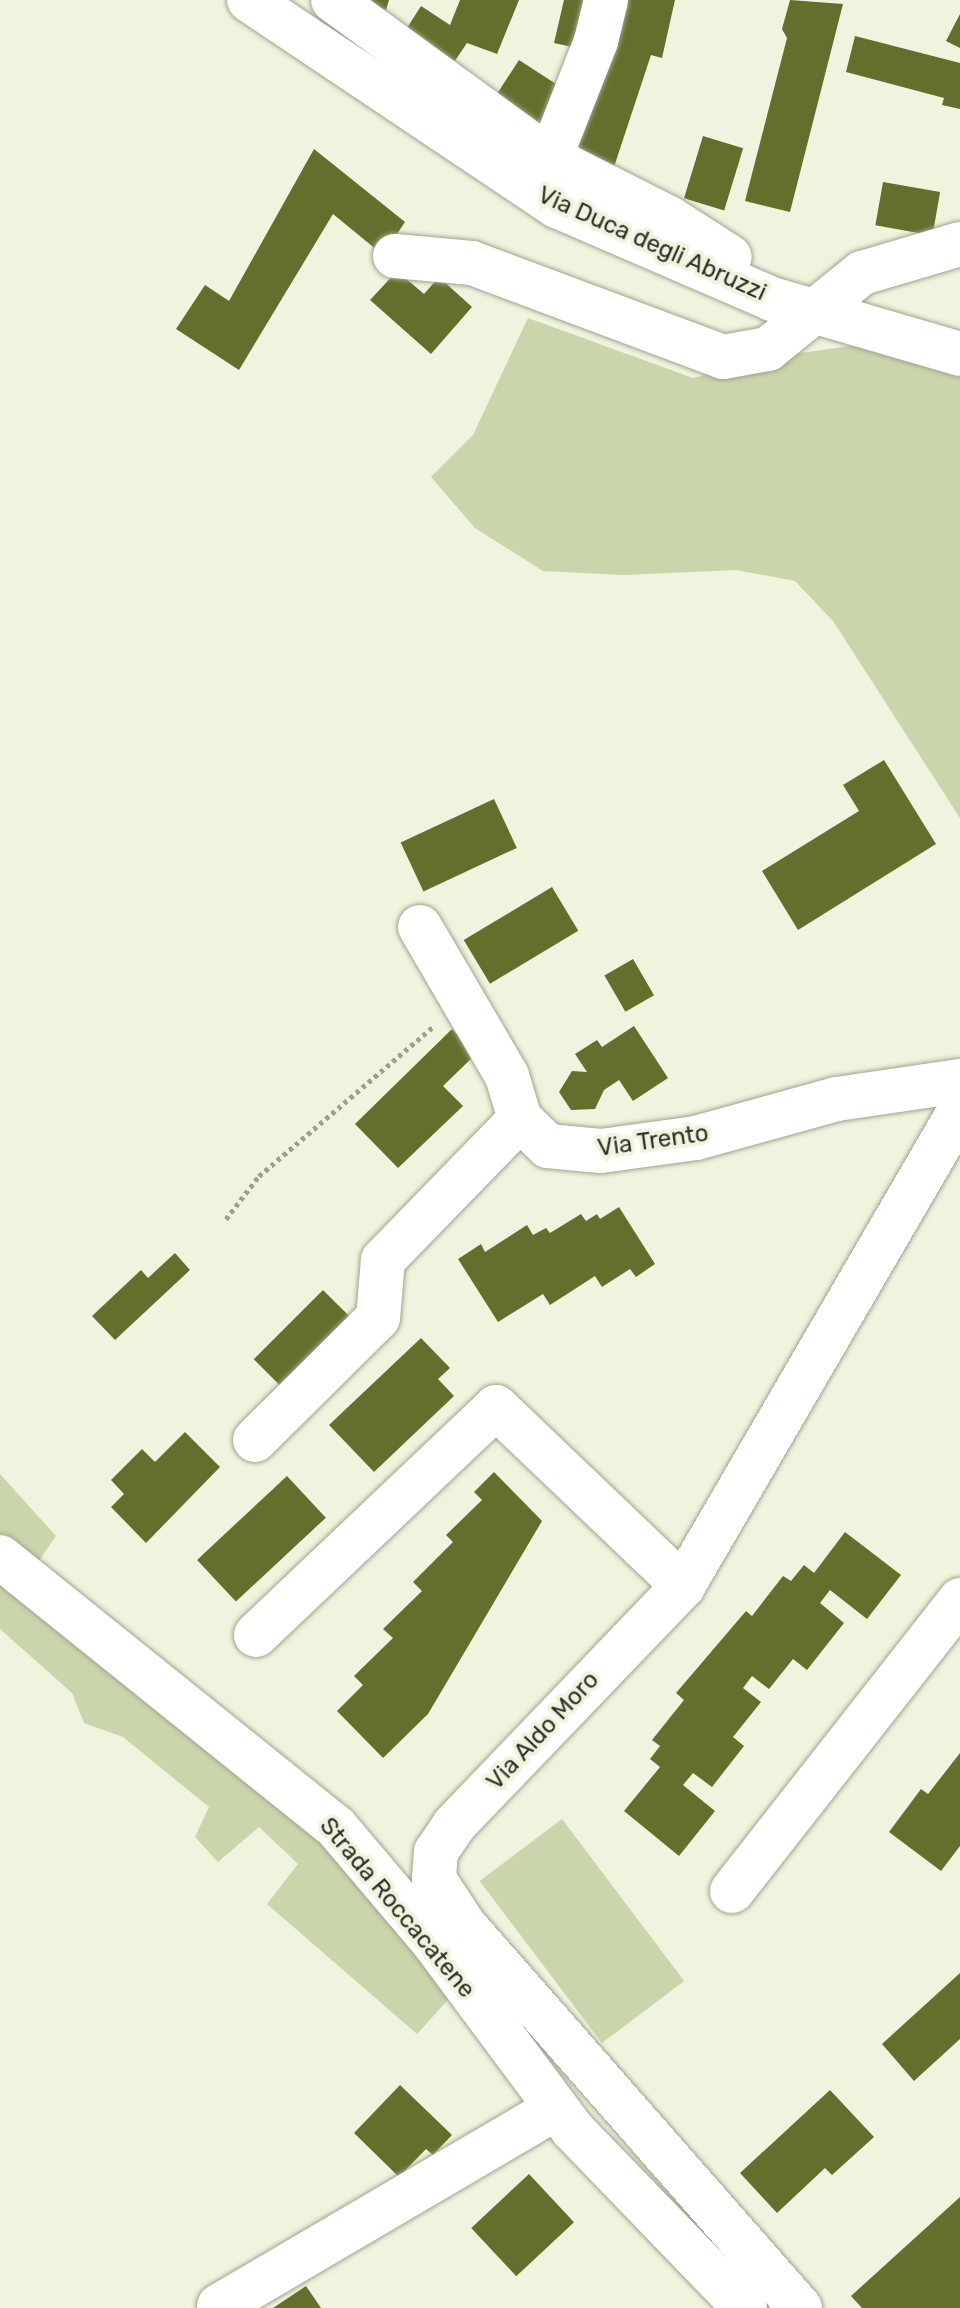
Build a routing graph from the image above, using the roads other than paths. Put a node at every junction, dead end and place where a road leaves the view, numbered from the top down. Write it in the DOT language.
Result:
graph roads {
  1 [pos="249,0"];
  2 [pos="333,0"];
  3 [pos="606,0"];
  4 [pos="550,158"];
  5 [pos="960,244"];
  6 [pos="395,256"];
  7 [pos="772,299"];
  8 [pos="818,310"];
  9 [pos="960,354"];
  10 [pos="420,927"];
  11 [pos="960,1081"];
  12 [pos="960,1110"];
  13 [pos="520,1119"];
  14 [pos="255,1440"];
  15 [pos="0,1557"];
  16 [pos="683,1586"];
  17 [pos="960,1600"];
  18 [pos="256,1635"];
  19 [pos="732,1891"];
  20 [pos="556,2108"];
  21 [pos="219,2306"];
  22 [pos="745,2308"];
  23 [pos="800,2308"];
  1 -- 7 [label="street, Via Duca degli Abruzzi"];
  2 -- 4 [label="street"];
  3 -- 4 [label="street"];
  4 -- 7 [label="street"];
  5 -- 8 [label="street"];
  6 -- 8 [label="street"];
  7 -- 8 [label="street, Via Duca degli Abruzzi"];
  8 -- 9 [label="street, Via Duca degli Abruzzi"];
  10 -- 13 [label="street"];
  11 -- 13 [label="street, Via Trento"];
  12 -- 16 [label="street, Via Aldo Moro"];
  13 -- 14 [label="street"];
  15 -- 20 [label="street, Strada Roccacatene"];
  16 -- 18 [label="street"];
  16 -- 23 [label="street, Via Aldo Moro"];
  17 -- 19 [label="street"];
  20 -- 21 [label="street"];
  20 -- 22 [label="street, Strada Roccacatene"];
}
